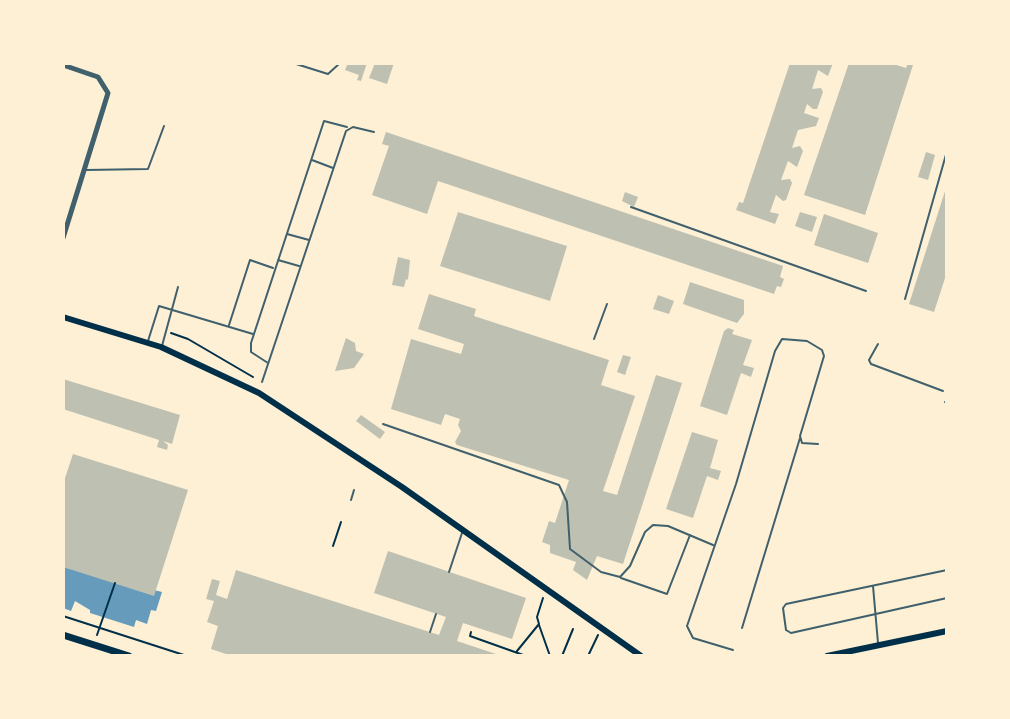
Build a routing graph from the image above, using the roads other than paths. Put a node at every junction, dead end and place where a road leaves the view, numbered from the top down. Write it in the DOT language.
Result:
graph roads {
  1 [pos="293,63"];
  2 [pos="340,63"];
  3 [pos="63,65"];
  4 [pos="164,125"];
  5 [pos="349,128"];
  6 [pos="374,132"];
  7 [pos="947,151"];
  8 [pos="311,159"];
  9 [pos="946,160"];
  10 [pos="334,168"];
  11 [pos="85,170"];
  12 [pos="631,207"];
  13 [pos="286,234"];
  14 [pos="63,238"];
  15 [pos="310,240"];
  16 [pos="278,259"];
  17 [pos="300,267"];
  18 [pos="275,269"];
  19 [pos="178,287"];
  20 [pos="866,292"];
  21 [pos="905,299"];
  22 [pos="607,304"];
  23 [pos="173,310"];
  24 [pos="63,317"];
  25 [pos="228,326"];
  26 [pos="254,334"];
  27 [pos="594,340"];
  28 [pos="147,342"];
  29 [pos="878,344"];
  30 [pos="161,347"];
  31 [pos="269,363"];
  32 [pos="262,382"];
  33 [pos="943,391"];
  34 [pos="383,424"];
  35 [pos="800,436"];
  36 [pos="818,444"];
  37 [pos="354,490"];
  38 [pos="351,500"];
  39 [pos="463,529"];
  40 [pos="690,536"];
  41 [pos="714,545"];
  42 [pos="947,570"];
  43 [pos="449,572"];
  44 [pos="620,577"];
  45 [pos="873,585"];
  46 [pos="947,598"];
  47 [pos="876,613"];
  48 [pos="436,614"];
  49 [pos="742,628"];
  50 [pos="947,631"];
  51 [pos="430,632"];
  52 [pos="63,635"];
  53 [pos="878,645"];
  54 [pos="733,650"];
  55 [pos="129,656"];
  56 [pos="641,656"];
  57 [pos="829,656"];
  1 -- 2 [label="lane"];
  3 -- 11 [label="street"];
  4 -- 11 [label="lane"];
  5 -- 6 [label="lane"];
  5 -- 8 [label="lane"];
  5 -- 10 [label="lane"];
  7 -- 9 [label="lane"];
  8 -- 10 [label="lane"];
  8 -- 13 [label="lane"];
  9 -- 21 [label="lane"];
  10 -- 15 [label="lane"];
  11 -- 14 [label="street"];
  12 -- 20 [label="lane"];
  13 -- 15 [label="lane"];
  13 -- 16 [label="lane"];
  15 -- 17 [label="lane"];
  16 -- 17 [label="lane"];
  16 -- 18 [label="lane"];
  17 -- 31 [label="lane"];
  18 -- 25 [label="lane"];
  18 -- 26 [label="lane"];
  19 -- 23 [label="lane"];
  22 -- 27 [label="lane"];
  23 -- 25 [label="lane"];
  23 -- 28 [label="lane"];
  23 -- 30 [label="lane"];
  24 -- 28 [label="main road"];
  25 -- 26 [label="lane"];
  26 -- 31 [label="lane"];
  28 -- 30 [label="main road"];
  29 -- 33 [label="lane"];
  30 -- 39 [label="main road"];
  31 -- 32 [label="lane"];
  34 -- 44 [label="lane"];
  35 -- 36 [label="lane"];
  35 -- 41 [label="lane"];
  35 -- 49 [label="lane"];
  37 -- 38 [label="lane"];
  39 -- 43 [label="lane"];
  39 -- 56 [label="main road"];
  40 -- 41 [label="lane"];
  40 -- 44 [label="lane"];
  40 -- 44 [label="lane"];
  41 -- 54 [label="lane"];
  42 -- 45 [label="lane"];
  45 -- 47 [label="lane"];
  45 -- 47 [label="lane"];
  46 -- 47 [label="lane"];
  47 -- 53 [label="lane"];
  48 -- 51 [label="lane"];
  50 -- 53 [label="main road"];
  52 -- 55 [label="highway"];
  53 -- 57 [label="main road"];
}
